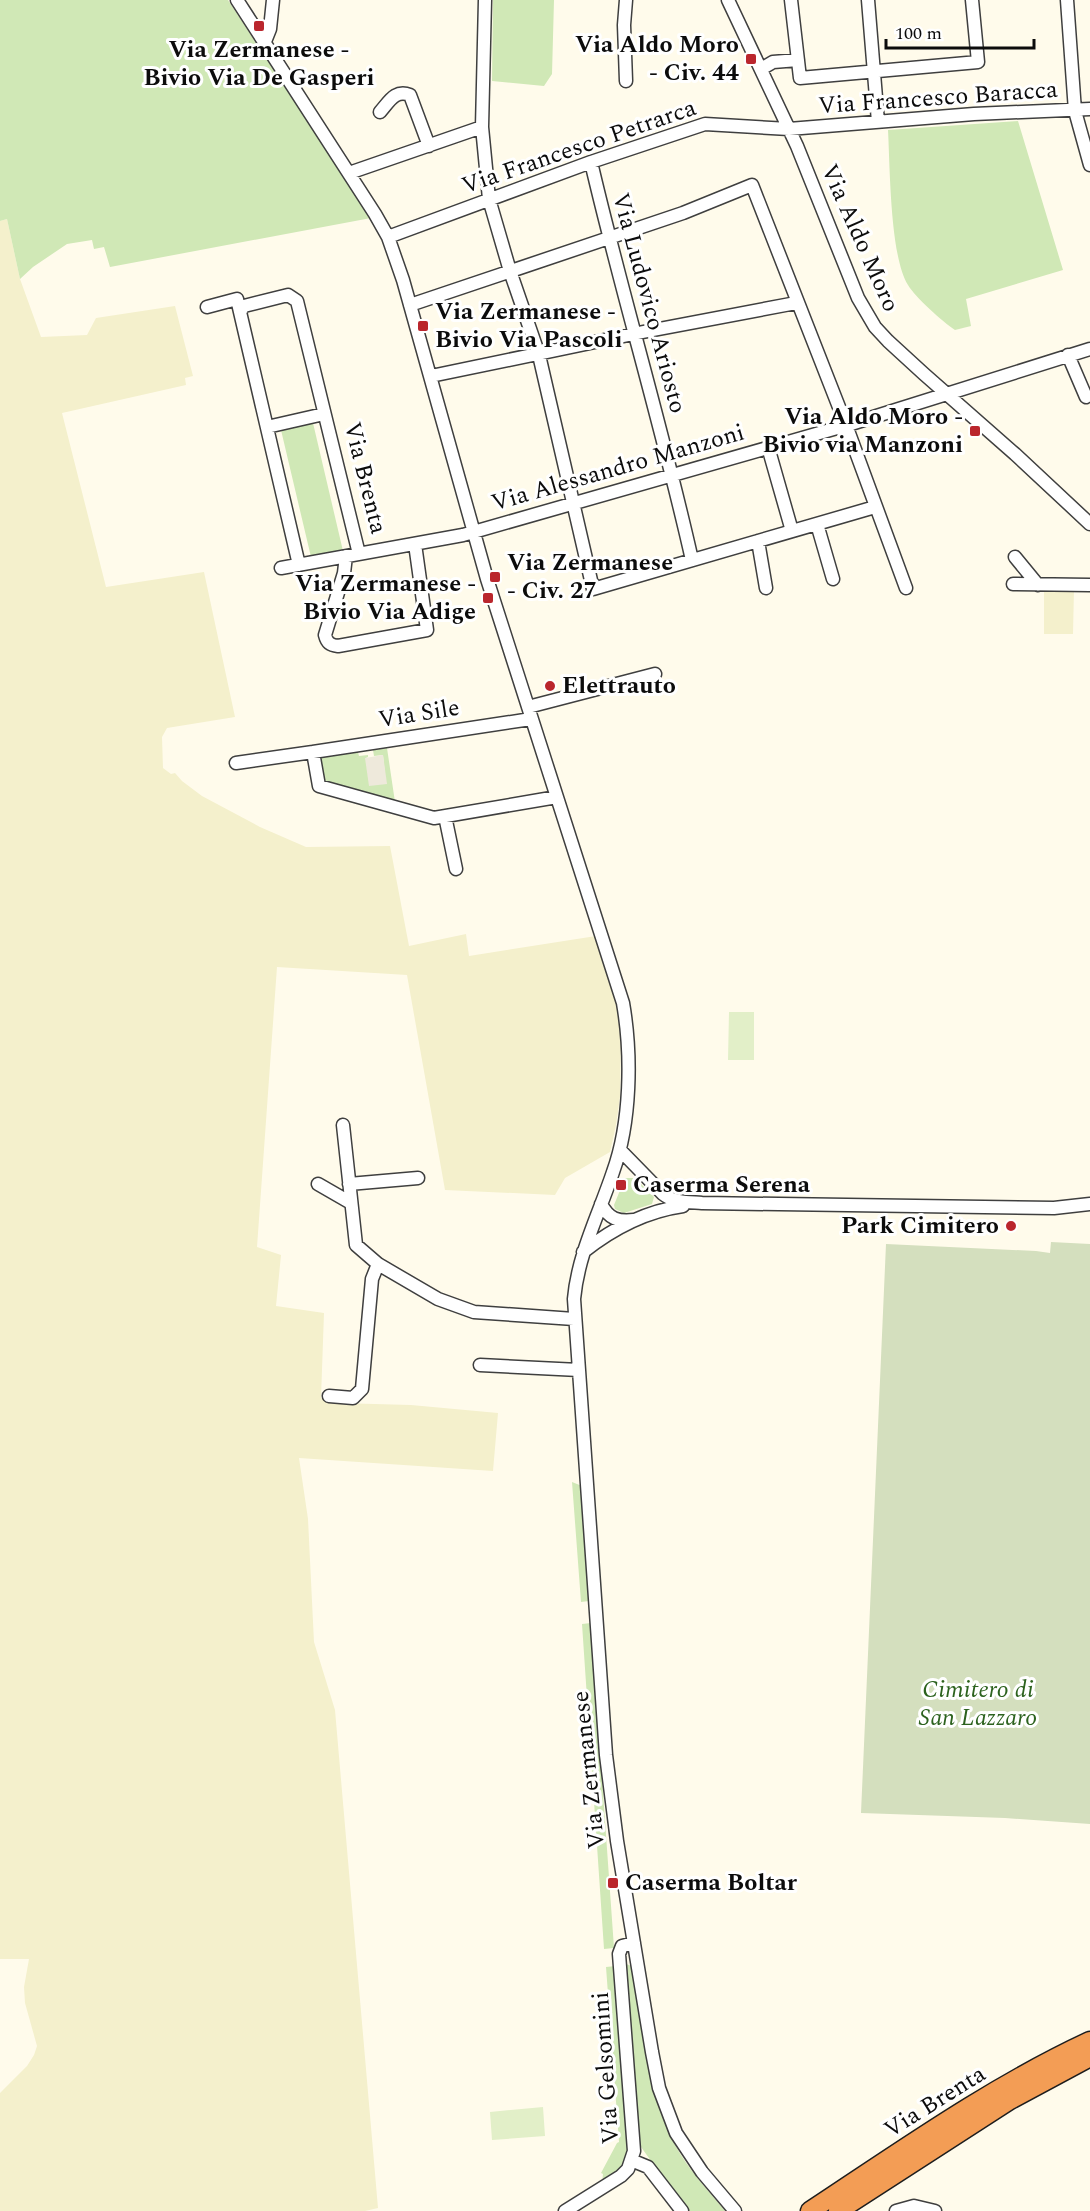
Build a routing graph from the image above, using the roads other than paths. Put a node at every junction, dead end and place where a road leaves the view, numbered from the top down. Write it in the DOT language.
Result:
graph roads {
  1 [pos="237,0"];
  2 [pos="273,0"];
  3 [pos="485,0"];
  4 [pos="626,0"];
  5 [pos="728,0"];
  6 [pos="791,0"];
  7 [pos="868,0"];
  8 [pos="972,0"];
  9 [pos="1067,0"];
  10 [pos="264,44"];
  11 [pos="798,60"];
  12 [pos="761,69"];
  13 [pos="874,72"];
  14 [pos="626,81"];
  15 [pos="1090,109"];
  16 [pos="1075,111"];
  17 [pos="381,112"];
  18 [pos="878,122"];
  19 [pos="482,127"];
  20 [pos="789,129"];
  21 [pos="429,146"];
  22 [pos="591,162"];
  23 [pos="1090,165"];
  24 [pos="349,174"];
  25 [pos="489,199"];
  26 [pos="388,237"];
  27 [pos="609,238"];
  28 [pos="510,271"];
  29 [pos="796,303"];
  30 [pos="410,305"];
  31 [pos="207,307"];
  32 [pos="240,312"];
  33 [pos="636,333"];
  34 [pos="1090,349"];
  35 [pos="538,355"];
  36 [pos="1068,355"];
  37 [pos="431,376"];
  38 [pos="946,394"];
  39 [pos="1086,397"];
  40 [pos="324,414"];
  41 [pos="846,425"];
  42 [pos="267,427"];
  43 [pos="768,447"];
  44 [pos="673,475"];
  45 [pos="571,503"];
  46 [pos="876,507"];
  47 [pos="817,524"];
  48 [pos="1090,524"];
  49 [pos="792,531"];
  50 [pos="473,532"];
  51 [pos="758,541"];
  52 [pos="415,544"];
  53 [pos="352,555"];
  54 [pos="1015,557"];
  55 [pos="692,560"];
  56 [pos="299,565"];
  57 [pos="281,568"];
  58 [pos="833,579"];
  59 [pos="1013,585"];
  60 [pos="1038,585"];
  61 [pos="1090,585"];
  62 [pos="766,588"];
  63 [pos="906,588"];
  64 [pos="656,674"];
  65 [pos="530,713"];
  66 [pos="313,752"];
  67 [pos="236,763"];
  68 [pos="557,797"];
  69 [pos="446,816"];
  70 [pos="456,869"];
  71 [pos="343,1125"];
  72 [pos="620,1150"];
  73 [pos="418,1178"];
  74 [pos="318,1184"];
  75 [pos="349,1184"];
  76 [pos="351,1203"];
  77 [pos="702,1203"];
  78 [pos="601,1204"];
  79 [pos="1090,1204"];
  80 [pos="637,1220"];
  81 [pos="583,1253"];
  82 [pos="378,1264"];
  83 [pos="574,1319"];
  84 [pos="480,1365"];
  85 [pos="579,1370"];
  86 [pos="329,1396"];
  87 [pos="634,1943"];
  88 [pos="636,1957"];
  89 [pos="620,1960"];
  90 [pos="1090,2031"];
  91 [pos="1090,2042"];
  92 [pos="1090,2057"];
  93 [pos="1090,2067"];
  94 [pos="1023,2084"];
  95 [pos="631,2160"];
  96 [pos="565,2211"];
  97 [pos="682,2211"];
  98 [pos="735,2211"];
  99 [pos="810,2211"];
  100 [pos="838,2211"];
  101 [pos="896,2211"];
  102 [pos="935,2211"];
  1 -- 10 [label="street, Via Zermanese"];
  2 -- 10 [label="street"];
  3 -- 19 [label="street"];
  4 -- 14 [label="street"];
  5 -- 12 [label="street, Via Aldo Moro"];
  6 -- 11 [label="street"];
  7 -- 13 [label="street"];
  8 -- 13 [label="street"];
  9 -- 16 [label="street"];
  10 -- 24 [label="street, Via Zermanese"];
  11 -- 12 [label="street"];
  11 -- 13 [label="street"];
  12 -- 20 [label="street, Via Aldo Moro"];
  13 -- 18 [label="street"];
  15 -- 16 [label="street, Via Francesco Baracca"];
  16 -- 18 [label="street, Via Francesco Baracca"];
  16 -- 23 [label="street"];
  17 -- 21 [label="street"];
  18 -- 20 [label="street, Via Francesco Baracca"];
  19 -- 21 [label="street"];
  19 -- 25 [label="street"];
  20 -- 22 [label="street, Via Francesco Petrarca"];
  20 -- 38 [label="street, Via Aldo Moro"];
  21 -- 24 [label="street"];
  22 -- 25 [label="street, Via Francesco Petrarca"];
  22 -- 27 [label="street, Via Ludovico Ariosto"];
  24 -- 26 [label="street, Via Zermanese"];
  25 -- 26 [label="street, Via Francesco Petrarca"];
  25 -- 28 [label="street"];
  26 -- 30 [label="street, Via Zermanese"];
  27 -- 28 [label="street"];
  27 -- 29 [label="street"];
  27 -- 33 [label="street, Via Ludovico Ariosto"];
  28 -- 30 [label="street"];
  28 -- 35 [label="street"];
  29 -- 33 [label="street"];
  29 -- 41 [label="street"];
  30 -- 37 [label="street, Via Zermanese"];
  31 -- 32 [label="street"];
  32 -- 40 [label="street, Via Brenta"];
  32 -- 42 [label="street"];
  33 -- 35 [label="street"];
  33 -- 44 [label="street, Via Ludovico Ariosto"];
  34 -- 36 [label="street, Via Alessandro Manzoni"];
  35 -- 37 [label="street"];
  35 -- 45 [label="street"];
  36 -- 38 [label="street, Via Alessandro Manzoni"];
  36 -- 39 [label="street"];
  37 -- 50 [label="street, Via Zermanese"];
  38 -- 41 [label="street, Via Alessandro Manzoni"];
  38 -- 48 [label="street, Via Aldo Moro"];
  40 -- 42 [label="street, Via Brenta"];
  40 -- 53 [label="street, Via Brenta"];
  41 -- 43 [label="street, Via Alessandro Manzoni"];
  41 -- 46 [label="street"];
  42 -- 56 [label="street"];
  43 -- 44 [label="street, Via Alessandro Manzoni"];
  43 -- 49 [label="street"];
  44 -- 45 [label="street, Via Alessandro Manzoni"];
  44 -- 55 [label="street, Via Ludovico Ariosto"];
  45 -- 50 [label="street, Via Alessandro Manzoni"];
  45 -- 55 [label="street"];
  46 -- 47 [label="street"];
  46 -- 63 [label="street"];
  47 -- 49 [label="street"];
  47 -- 58 [label="street"];
  49 -- 51 [label="street"];
  50 -- 52 [label="street, Via Alessandro Manzoni"];
  50 -- 65 [label="street, Via Zermanese"];
  51 -- 55 [label="street"];
  51 -- 62 [label="street"];
  52 -- 53 [label="street, Via Alessandro Manzoni"];
  52 -- 53 [label="street"];
  53 -- 56 [label="street, Via Alessandro Manzoni"];
  54 -- 60 [label="street"];
  56 -- 57 [label="street, Via Alessandro Manzoni"];
  59 -- 60 [label="street"];
  60 -- 61 [label="street"];
  64 -- 65 [label="street, Via Sile"];
  65 -- 66 [label="street, Via Sile"];
  65 -- 68 [label="street, Via Zermanese"];
  66 -- 67 [label="street, Via Sile"];
  66 -- 69 [label="street"];
  68 -- 69 [label="street"];
  68 -- 72 [label="street, Via Zermanese"];
  69 -- 70 [label="street"];
  71 -- 75 [label="street"];
  72 -- 77 [label="street"];
  72 -- 78 [label="street, Via Zermanese"];
  73 -- 75 [label="street"];
  74 -- 76 [label="street"];
  75 -- 76 [label="street"];
  76 -- 82 [label="street"];
  77 -- 79 [label="street"];
  77 -- 80 [label="street"];
  78 -- 80 [label="street"];
  78 -- 81 [label="street, Via Zermanese"];
  80 -- 81 [label="street"];
  81 -- 83 [label="street, Via Zermanese"];
  82 -- 83 [label="street"];
  82 -- 86 [label="street"];
  83 -- 85 [label="street, Via Zermanese"];
  84 -- 85 [label="street"];
  85 -- 87 [label="street, Via Zermanese"];
  87 -- 88 [label="street, Via Zermanese"];
  87 -- 89 [label="street, Via Gelsomini"];
  88 -- 89 [label="street, Via Gelsomini"];
  88 -- 98 [label="street, Via Zermanese"];
  89 -- 95 [label="street, Via Gelsomini"];
  90 -- 94 [label="highway"];
  91 -- 94 [label="highway, Via Brenta"];
  92 -- 94 [label="highway, Via Brenta"];
  93 -- 94 [label="highway"];
  94 -- 99 [label="highway, Via Brenta"];
  94 -- 100 [label="highway, Via Brenta"];
  95 -- 96 [label="street, Via Gelsomini"];
  95 -- 97 [label="street"];
  101 -- 102 [label="street"];
}
